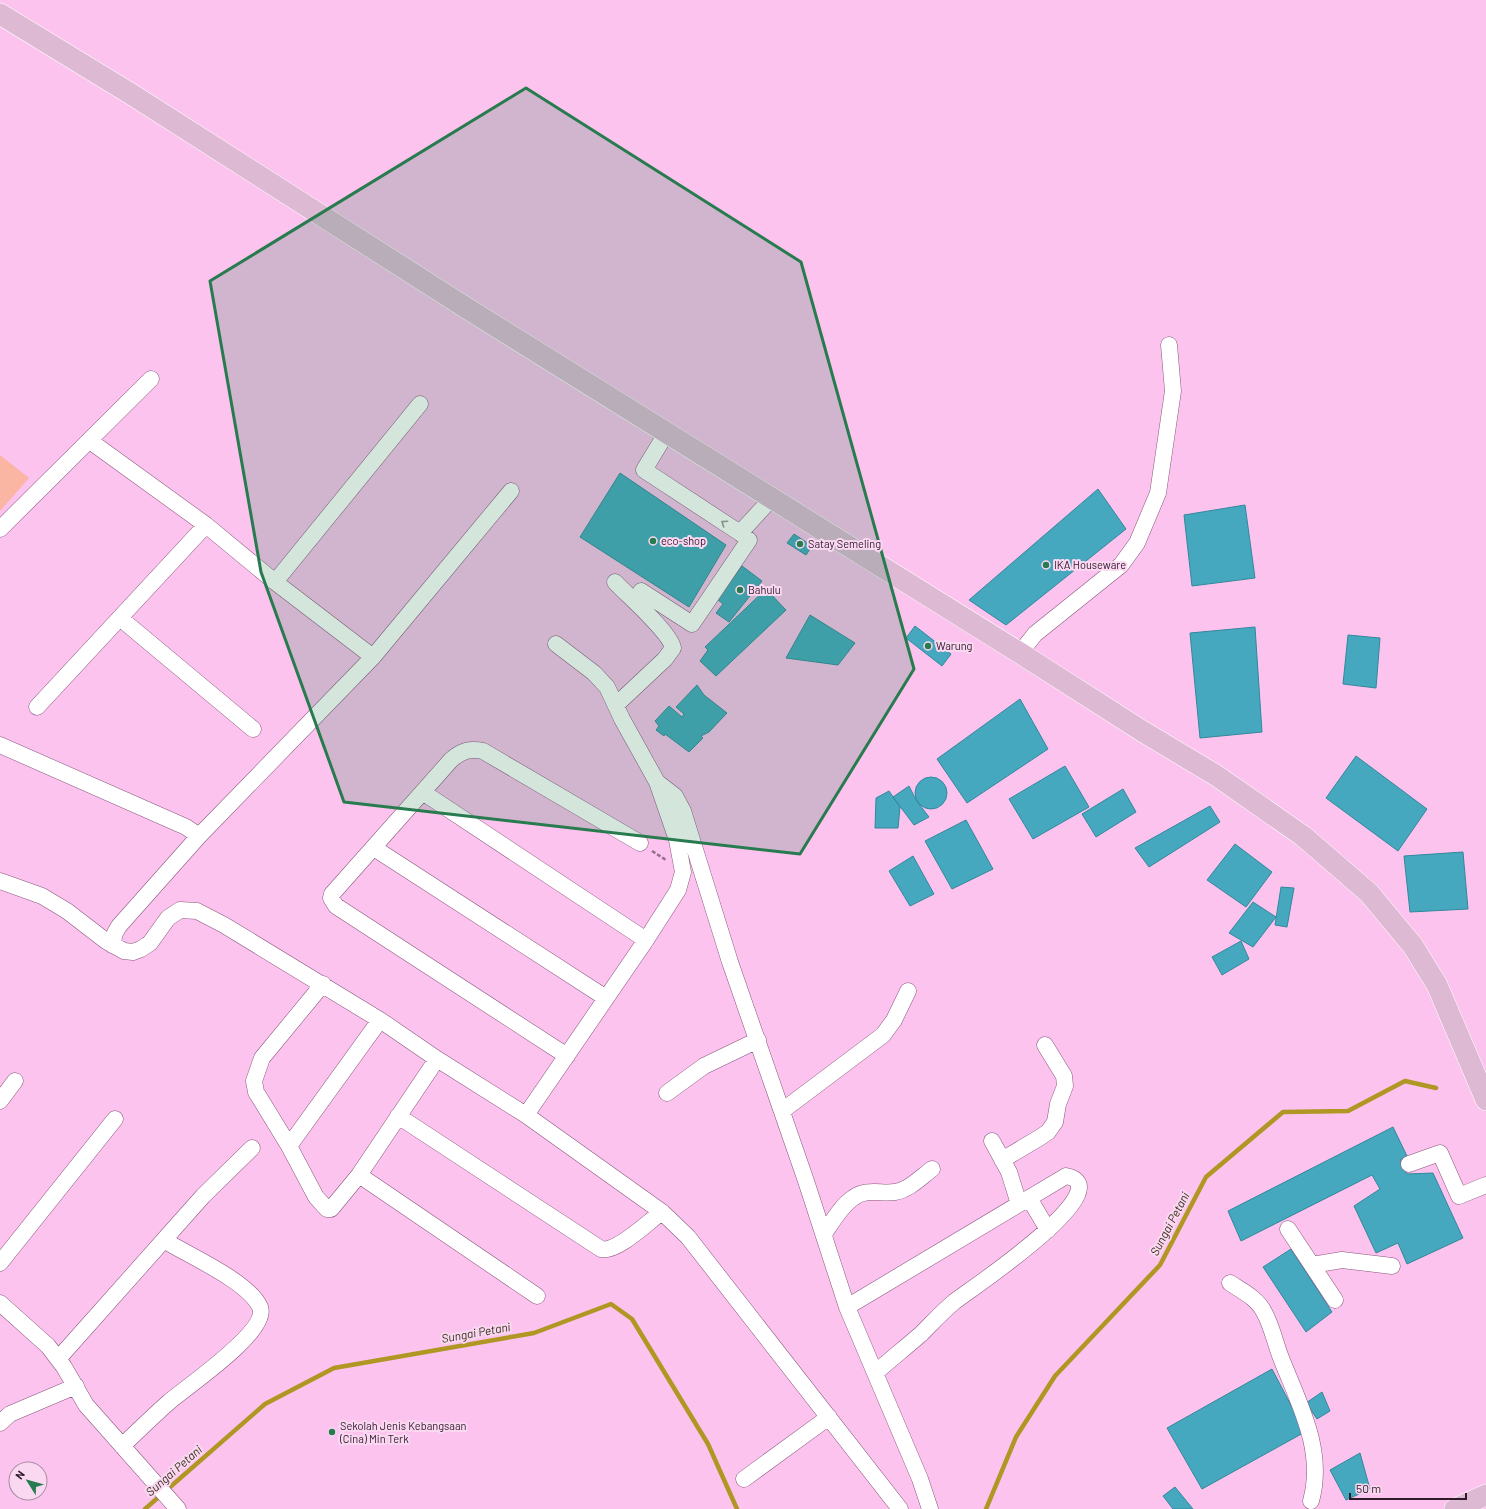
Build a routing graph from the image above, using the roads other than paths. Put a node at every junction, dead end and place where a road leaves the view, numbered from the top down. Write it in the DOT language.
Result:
graph roads {
  1 [pos="0,14"];
  2 [pos="1170,345"];
  3 [pos="151,379"];
  4 [pos="420,404"];
  5 [pos="667,432"];
  6 [pos="90,441"];
  7 [pos="511,491"];
  8 [pos="772,498"];
  9 [pos="206,524"];
  10 [pos="0,529"];
  11 [pos="740,533"];
  12 [pos="275,582"];
  13 [pos="614,582"];
  14 [pos="642,591"];
  15 [pos="120,618"];
  16 [pos="556,644"];
  17 [pos="1020,653"];
  18 [pos="373,657"];
  19 [pos="616,705"];
  20 [pos="37,707"];
  21 [pos="253,729"];
  22 [pos="0,745"];
  23 [pos="656,782"];
  24 [pos="424,793"];
  25 [pos="199,836"];
  26 [pos="640,843"];
  27 [pos="374,848"];
  28 [pos="0,881"];
  29 [pos="646,940"];
  30 [pos="112,945"];
  31 [pos="323,984"];
  32 [pos="908,991"];
  33 [pos="606,998"];
  34 [pos="380,1020"];
  35 [pos="758,1040"];
  36 [pos="1045,1045"];
  37 [pos="567,1056"];
  38 [pos="437,1059"];
  39 [pos="15,1081"];
  40 [pos="667,1093"];
  41 [pos="1486,1100"];
  42 [pos="0,1101"];
  43 [pos="782,1111"];
  44 [pos="526,1115"];
  45 [pos="398,1116"];
  46 [pos="115,1119"];
  47 [pos="992,1141"];
  48 [pos="289,1146"];
  49 [pos="252,1148"];
  50 [pos="1002,1160"];
  51 [pos="1409,1164"];
  52 [pos="932,1169"];
  53 [pos="359,1175"];
  54 [pos="1486,1185"];
  55 [pos="1024,1201"];
  56 [pos="662,1212"];
  57 [pos="1288,1229"];
  58 [pos="1048,1230"];
  59 [pos="824,1234"];
  60 [pos="164,1240"];
  61 [pos="0,1264"];
  62 [pos="1312,1264"];
  63 [pos="1392,1266"];
  64 [pos="1230,1283"];
  65 [pos="537,1296"];
  66 [pos="1335,1300"];
  67 [pos="0,1303"];
  68 [pos="847,1307"];
  69 [pos="58,1359"];
  70 [pos="875,1373"];
  71 [pos="76,1386"];
  72 [pos="830,1417"];
  73 [pos="0,1423"];
  74 [pos="122,1446"];
  75 [pos="744,1479"];
  76 [pos="1486,1495"];
  77 [pos="1311,1501"];
  78 [pos="178,1509"];
  79 [pos="900,1509"];
  80 [pos="930,1509"];
  81 [pos="1455,1509"];
  1 -- 5 [label="main road"];
  2 -- 17 [label="street"];
  3 -- 6 [label="street"];
  4 -- 12 [label="street"];
  5 -- 8 [label="main road"];
  11 -- 5 [label="street, one-way"];
  6 -- 9 [label="street"];
  6 -- 10 [label="street"];
  7 -- 18 [label="street"];
  8 -- 11 [label="street"];
  8 -- 17 [label="main road"];
  9 -- 12 [label="street"];
  9 -- 15 [label="street"];
  11 -- 14 [label="street"];
  12 -- 18 [label="street"];
  13 -- 19 [label="street"];
  15 -- 20 [label="street"];
  15 -- 21 [label="street"];
  16 -- 19 [label="street"];
  17 -- 41 [label="main road"];
  18 -- 25 [label="street"];
  19 -- 23 [label="street"];
  22 -- 25 [label="street"];
  23 -- 29 [label="street"];
  23 -- 35 [label="street"];
  24 -- 26 [label="street"];
  24 -- 27 [label="street"];
  24 -- 29 [label="street"];
  25 -- 30 [label="street"];
  27 -- 33 [label="street"];
  27 -- 37 [label="street"];
  28 -- 30 [label="street"];
  29 -- 33 [label="street"];
  30 -- 31 [label="street"];
  31 -- 34 [label="street"];
  31 -- 48 [label="street"];
  32 -- 43 [label="street"];
  33 -- 37 [label="street"];
  34 -- 38 [label="street"];
  34 -- 48 [label="street"];
  35 -- 40 [label="street"];
  35 -- 43 [label="street"];
  36 -- 50 [label="street"];
  37 -- 44 [label="street"];
  38 -- 44 [label="street"];
  38 -- 45 [label="street"];
  39 -- 42 [label="street"];
  43 -- 59 [label="street"];
  44 -- 56 [label="street"];
  45 -- 53 [label="street"];
  45 -- 56 [label="street"];
  46 -- 61 [label="street"];
  47 -- 50 [label="street"];
  48 -- 53 [label="street"];
  49 -- 60 [label="street"];
  50 -- 55 [label="street"];
  51 -- 54 [label="street"];
  52 -- 59 [label="street"];
  53 -- 65 [label="street"];
  55 -- 58 [label="street"];
  55 -- 58 [label="street"];
  55 -- 68 [label="street"];
  56 -- 72 [label="street"];
  57 -- 62 [label="street"];
  58 -- 70 [label="street"];
  59 -- 68 [label="street"];
  60 -- 69 [label="street"];
  60 -- 74 [label="street"];
  62 -- 63 [label="street"];
  62 -- 66 [label="street"];
  64 -- 77 [label="street"];
  67 -- 69 [label="street"];
  68 -- 70 [label="street"];
  69 -- 71 [label="street"];
  70 -- 80 [label="street"];
  71 -- 73 [label="street"];
  71 -- 74 [label="street"];
  72 -- 75 [label="street"];
  72 -- 79 [label="street"];
  74 -- 78 [label="street"];
  76 -- 81 [label="main road"];
}
